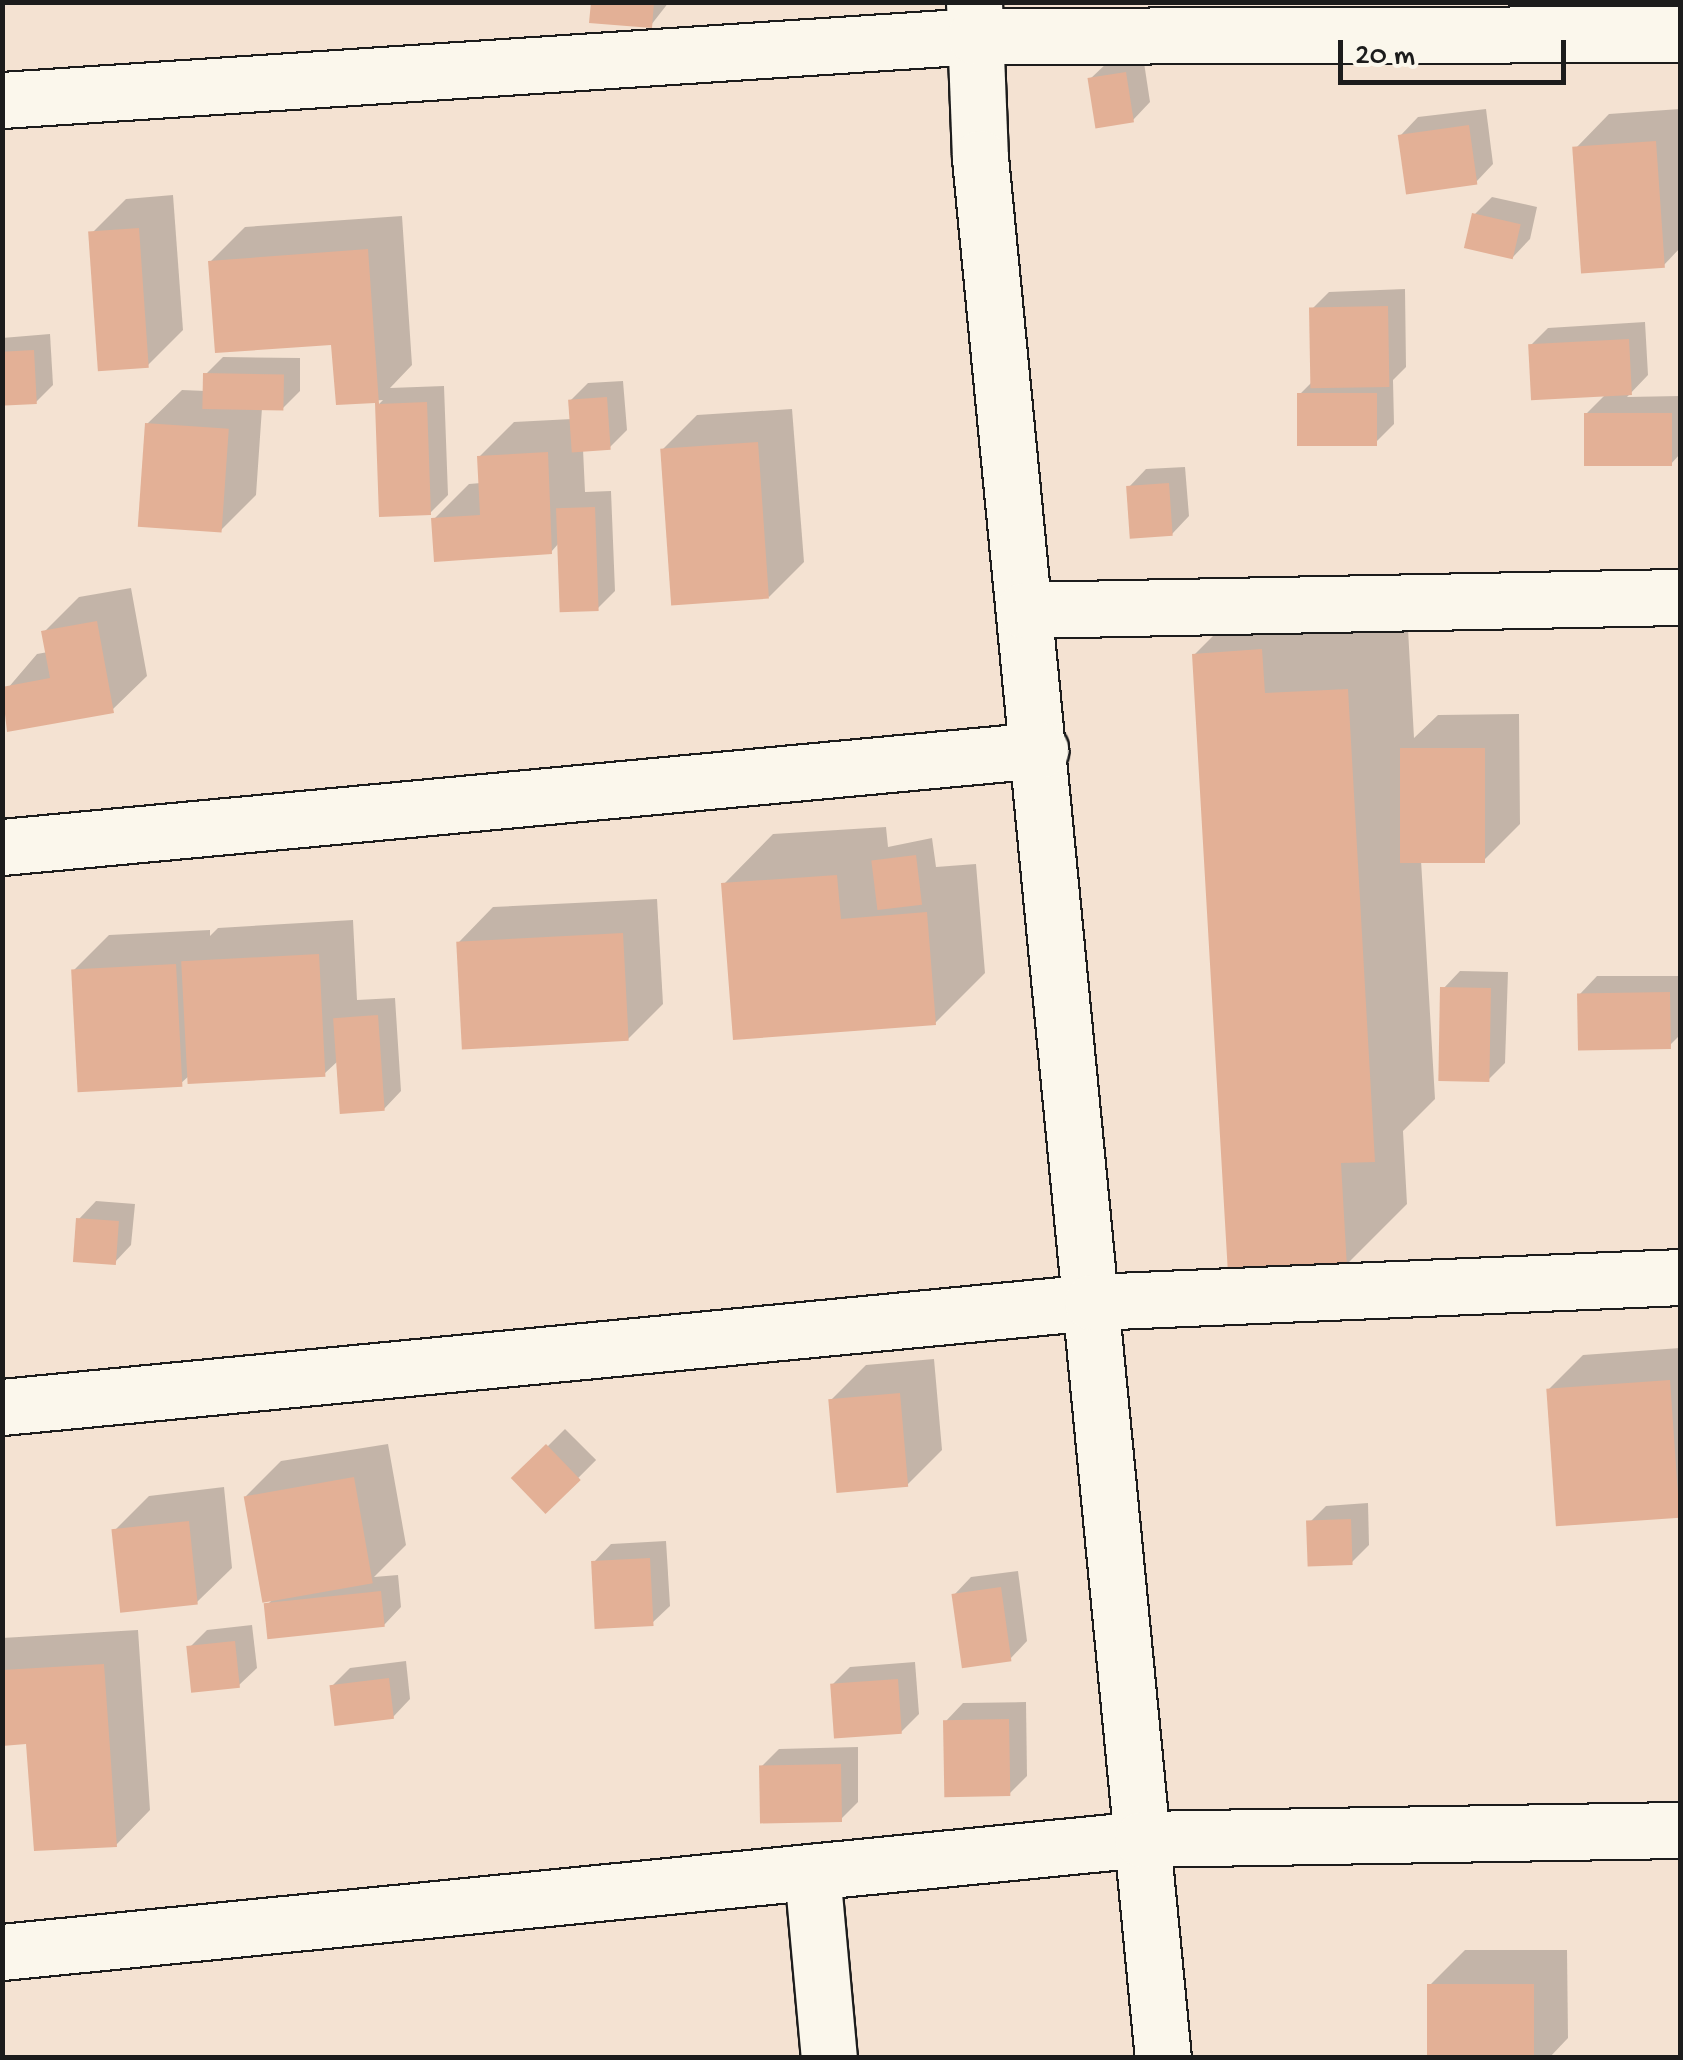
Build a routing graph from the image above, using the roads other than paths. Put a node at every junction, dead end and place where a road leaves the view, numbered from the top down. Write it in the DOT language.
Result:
graph roads {
  1 [pos="974,19"];
  2 [pos="1680,34"];
  3 [pos="2,100"];
  4 [pos="1680,598"];
  5 [pos="1024,610"];
  6 [pos="1040,750"];
  7 [pos="2,847"];
  8 [pos="1680,1277"];
  9 [pos="1092,1302"];
  10 [pos="2,1407"];
  11 [pos="1680,1830"];
  12 [pos="1142,1839"];
  13 [pos="812,1872"];
  14 [pos="2,1952"];
  15 [pos="829,2058"];
  16 [pos="1164,2058"];
  1 -- 2 [label="street"];
  1 -- 3 [label="street"];
  1 -- 5 [label="street"];
  4 -- 5 [label="street"];
  5 -- 6 [label="street"];
  6 -- 7 [label="street"];
  6 -- 9 [label="street"];
  8 -- 9 [label="street"];
  9 -- 10 [label="street"];
  9 -- 12 [label="street"];
  11 -- 12 [label="street"];
  12 -- 13 [label="street"];
  12 -- 16 [label="street"];
  13 -- 14 [label="street"];
  13 -- 15 [label="street"];
}
